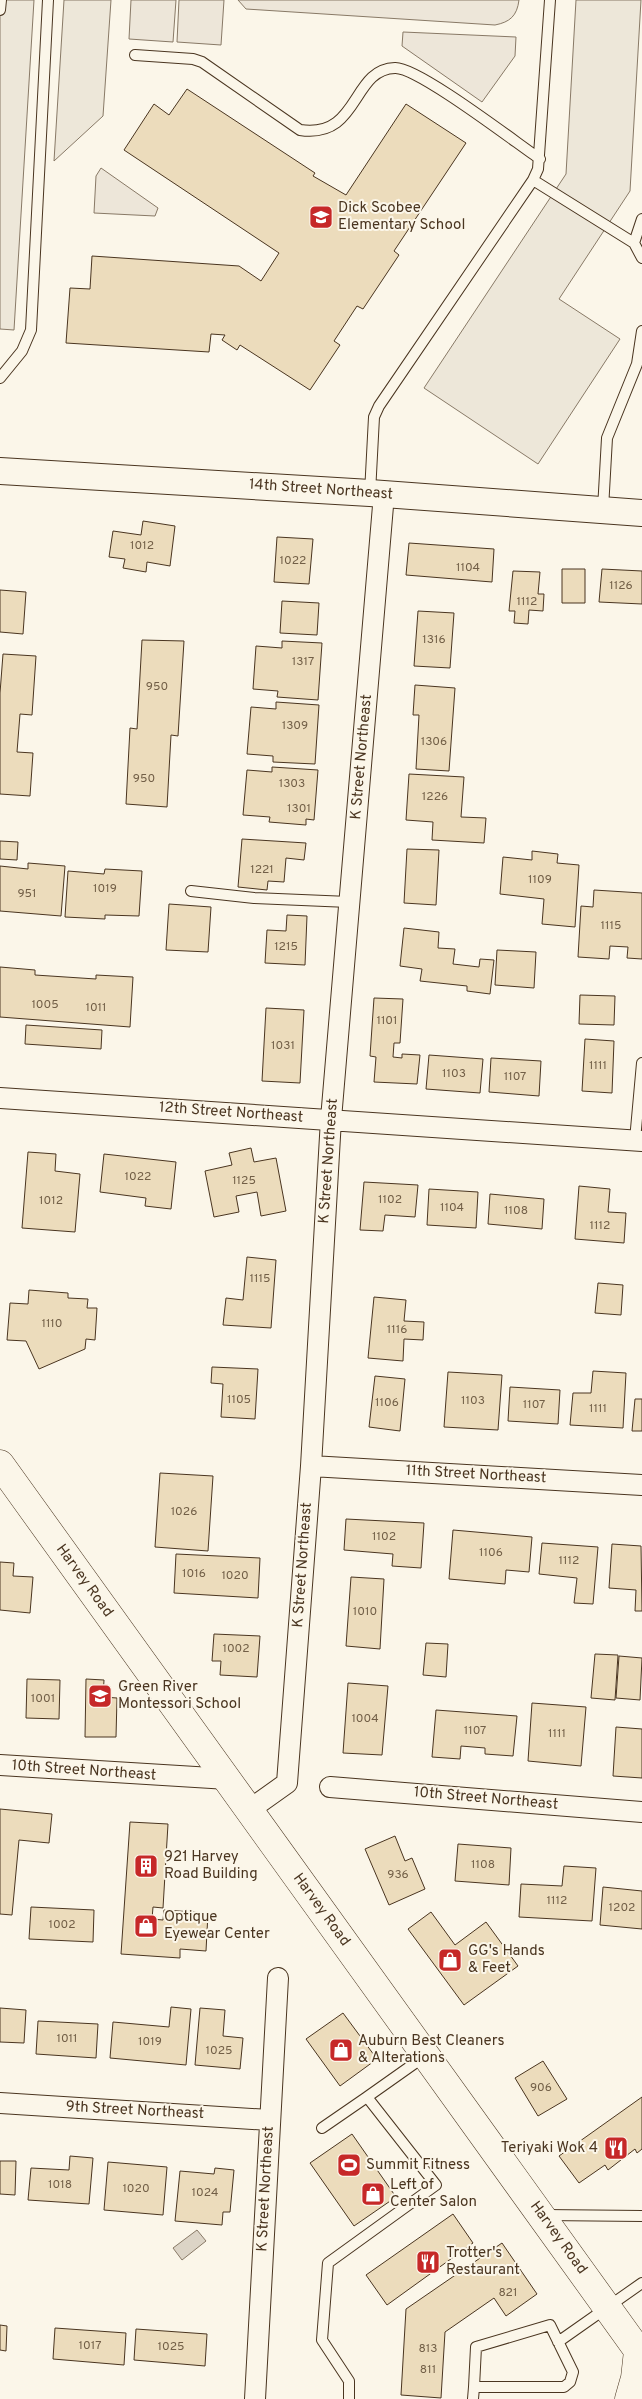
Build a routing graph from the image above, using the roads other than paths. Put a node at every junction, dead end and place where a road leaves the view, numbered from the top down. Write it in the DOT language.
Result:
graph roads {
  1 [pos="1,0"];
  2 [pos="48,0"];
  3 [pos="550,0"];
  4 [pos="0,10"];
  5 [pos="135,55"];
  6 [pos="540,159"];
  7 [pos="533,180"];
  8 [pos="642,218"];
  9 [pos="634,243"];
  10 [pos="642,258"];
  11 [pos="642,331"];
  12 [pos="0,378"];
  13 [pos="0,471"];
  14 [pos="377,493"];
  15 [pos="603,510"];
  16 [pos="642,513"];
  17 [pos="191,892"];
  18 [pos="349,902"];
  19 [pos="642,1063"];
  20 [pos="0,1098"];
  21 [pos="331,1119"];
  22 [pos="639,1141"];
  23 [pos="0,1464"];
  24 [pos="311,1466"];
  25 [pos="642,1485"];
  26 [pos="0,1766"];
  27 [pos="228,1779"];
  28 [pos="330,1786"];
  29 [pos="249,1810"];
  30 [pos="642,1812"];
  31 [pos="278,1978"];
  32 [pos="426,2055"];
  33 [pos="367,2098"];
  34 [pos="0,2103"];
  35 [pos="269,2120"];
  36 [pos="322,2128"];
  37 [pos="541,2215"];
  38 [pos="642,2216"];
  39 [pos="642,2283"];
  40 [pos="608,2307"];
  41 [pos="558,2342"];
  42 [pos="640,2353"];
  43 [pos="474,2387"];
  44 [pos="255,2399"];
  45 [pos="349,2399"];
  46 [pos="473,2399"];
  47 [pos="629,2399"];
  1 -- 4 [label="lane"];
  2 -- 12 [label="lane"];
  3 -- 6 [label="lane"];
  5 -- 6 [label="lane"];
  6 -- 7 [label="lane"];
  7 -- 9 [label="lane"];
  7 -- 14 [label="lane"];
  8 -- 9 [label="lane"];
  9 -- 10 [label="lane"];
  11 -- 15 [label="lane"];
  13 -- 14 [label="street, 14th Street Northeast"];
  14 -- 15 [label="street, 14th Street Northeast"];
  14 -- 18 [label="street, K Street Northeast"];
  15 -- 16 [label="street, 14th Street Northeast"];
  17 -- 18 [label="lane"];
  18 -- 21 [label="street, K Street Northeast"];
  19 -- 22 [label="lane"];
  20 -- 21 [label="street, 12th Street Northeast"];
  21 -- 22 [label="street, 12th Street Northeast"];
  21 -- 24 [label="street, K Street Northeast"];
  23 -- 27 [label="main road, Harvey Road"];
  24 -- 25 [label="street, 11th Street Northeast"];
  24 -- 29 [label="street, K Street Northeast"];
  26 -- 27 [label="street, 10th Street Northeast"];
  27 -- 29 [label="main road, Harvey Road"];
  28 -- 30 [label="street, 10th Street Northeast"];
  29 -- 32 [label="main road, Harvey Road"];
  31 -- 35 [label="street, K Street Northeast"];
  32 -- 33 [label="lane"];
  32 -- 37 [label="main road, Harvey Road"];
  33 -- 36 [label="lane"];
  33 -- 45 [label="lane"];
  34 -- 35 [label="street, 9th Street Northeast"];
  35 -- 44 [label="street, K Street Northeast"];
  37 -- 38 [label="lane"];
  37 -- 40 [label="main road, Harvey Road"];
  39 -- 40 [label="lane"];
  40 -- 41 [label="lane"];
  40 -- 42 [label="main road, Harvey Road"];
  41 -- 43 [label="lane"];
  41 -- 43 [label="lane"];
  42 -- 47 [label="main road"];
  43 -- 46 [label="lane"];
}
